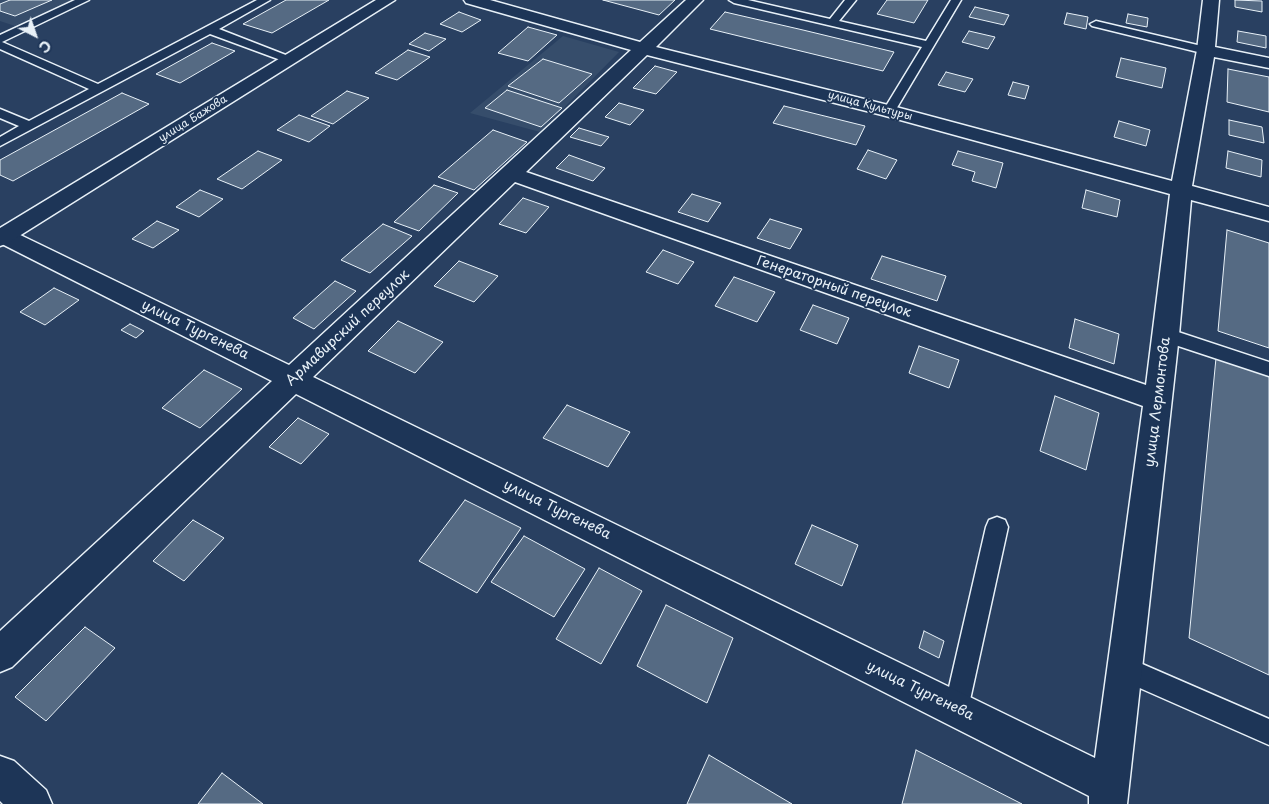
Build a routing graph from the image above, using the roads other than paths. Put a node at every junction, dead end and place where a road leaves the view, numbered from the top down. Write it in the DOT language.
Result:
graph roads {
  1 [pos="84,0"];
  2 [pos="265,0"];
  3 [pos="387,0"];
  4 [pos="472,0"];
  5 [pos="695,0"];
  6 [pos="734,0"];
  7 [pos="851,0"];
  8 [pos="956,0"];
  9 [pos="1211,0"];
  10 [pos="832,23"];
  11 [pos="1096,24"];
  12 [pos="210,30"];
  13 [pos="0,39"];
  14 [pos="0,45"];
  15 [pos="928,45"];
  16 [pos="645,49"];
  17 [pos="1206,50"];
  18 [pos="290,60"];
  19 [pos="1269,63"];
  20 [pos="98,89"];
  21 [pos="889,111"];
  22 [pos="0,113"];
  23 [pos="30,126"];
  24 [pos="0,142"];
  25 [pos="512,174"];
  26 [pos="1180,189"];
  27 [pos="1269,214"];
  28 [pos="1,236"];
  29 [pos="1166,335"];
  30 [pos="1269,369"];
  31 [pos="294,379"];
  32 [pos="1157,400"];
  33 [pos="997,526"];
  34 [pos="0,655"];
  35 [pos="1126,669"];
  36 [pos="956,709"];
  37 [pos="1269,732"];
  38 [pos="0,776"];
  39 [pos="1109,795"];
  40 [pos="32,804"];
  1 -- 13 [label="lane"];
  2 -- 12 [label="lane"];
  3 -- 18 [label="street, улица Бажова"];
  4 -- 16 [label="street, улица Культуры"];
  5 -- 16 [label="street, Армавирский переулок"];
  6 -- 10 [label="lane"];
  7 -- 10 [label="lane"];
  8 -- 15 [label="lane"];
  9 -- 17 [label="street, улица Лермонтова"];
  10 -- 15 [label="lane"];
  11 -- 17 [label="lane"];
  12 -- 18 [label="lane"];
  12 -- 20 [label="lane"];
  14 -- 20 [label="lane"];
  15 -- 21 [label="lane"];
  16 -- 21 [label="street, улица Культуры"];
  16 -- 25 [label="street, Армавирский переулок"];
  17 -- 19 [label="street"];
  17 -- 26 [label="street, улица Лермонтова"];
  18 -- 28 [label="street, улица Бажова"];
  20 -- 23 [label="lane"];
  21 -- 26 [label="street, улица Культуры"];
  22 -- 23 [label="lane"];
  23 -- 24 [label="lane"];
  25 -- 31 [label="street, Армавирский переулок"];
  25 -- 32 [label="street, Генераторный переулок"];
  26 -- 27 [label="street, улица Культуры"];
  26 -- 29 [label="street, улица Лермонтова"];
  28 -- 31 [label="street, улица Тургенева"];
  29 -- 30 [label="lane"];
  29 -- 32 [label="street, улица Лермонтова"];
  31 -- 34 [label="street, Армавирский переулок"];
  31 -- 36 [label="street, улица Тургенева"];
  32 -- 35 [label="street, улица Лермонтова"];
  33 -- 36 [label="lane"];
  35 -- 37 [label="lane"];
  35 -- 39 [label="street, улица Лермонтова"];
  36 -- 39 [label="street, улица Тургенева"];
  38 -- 40 [label="street"];
}
